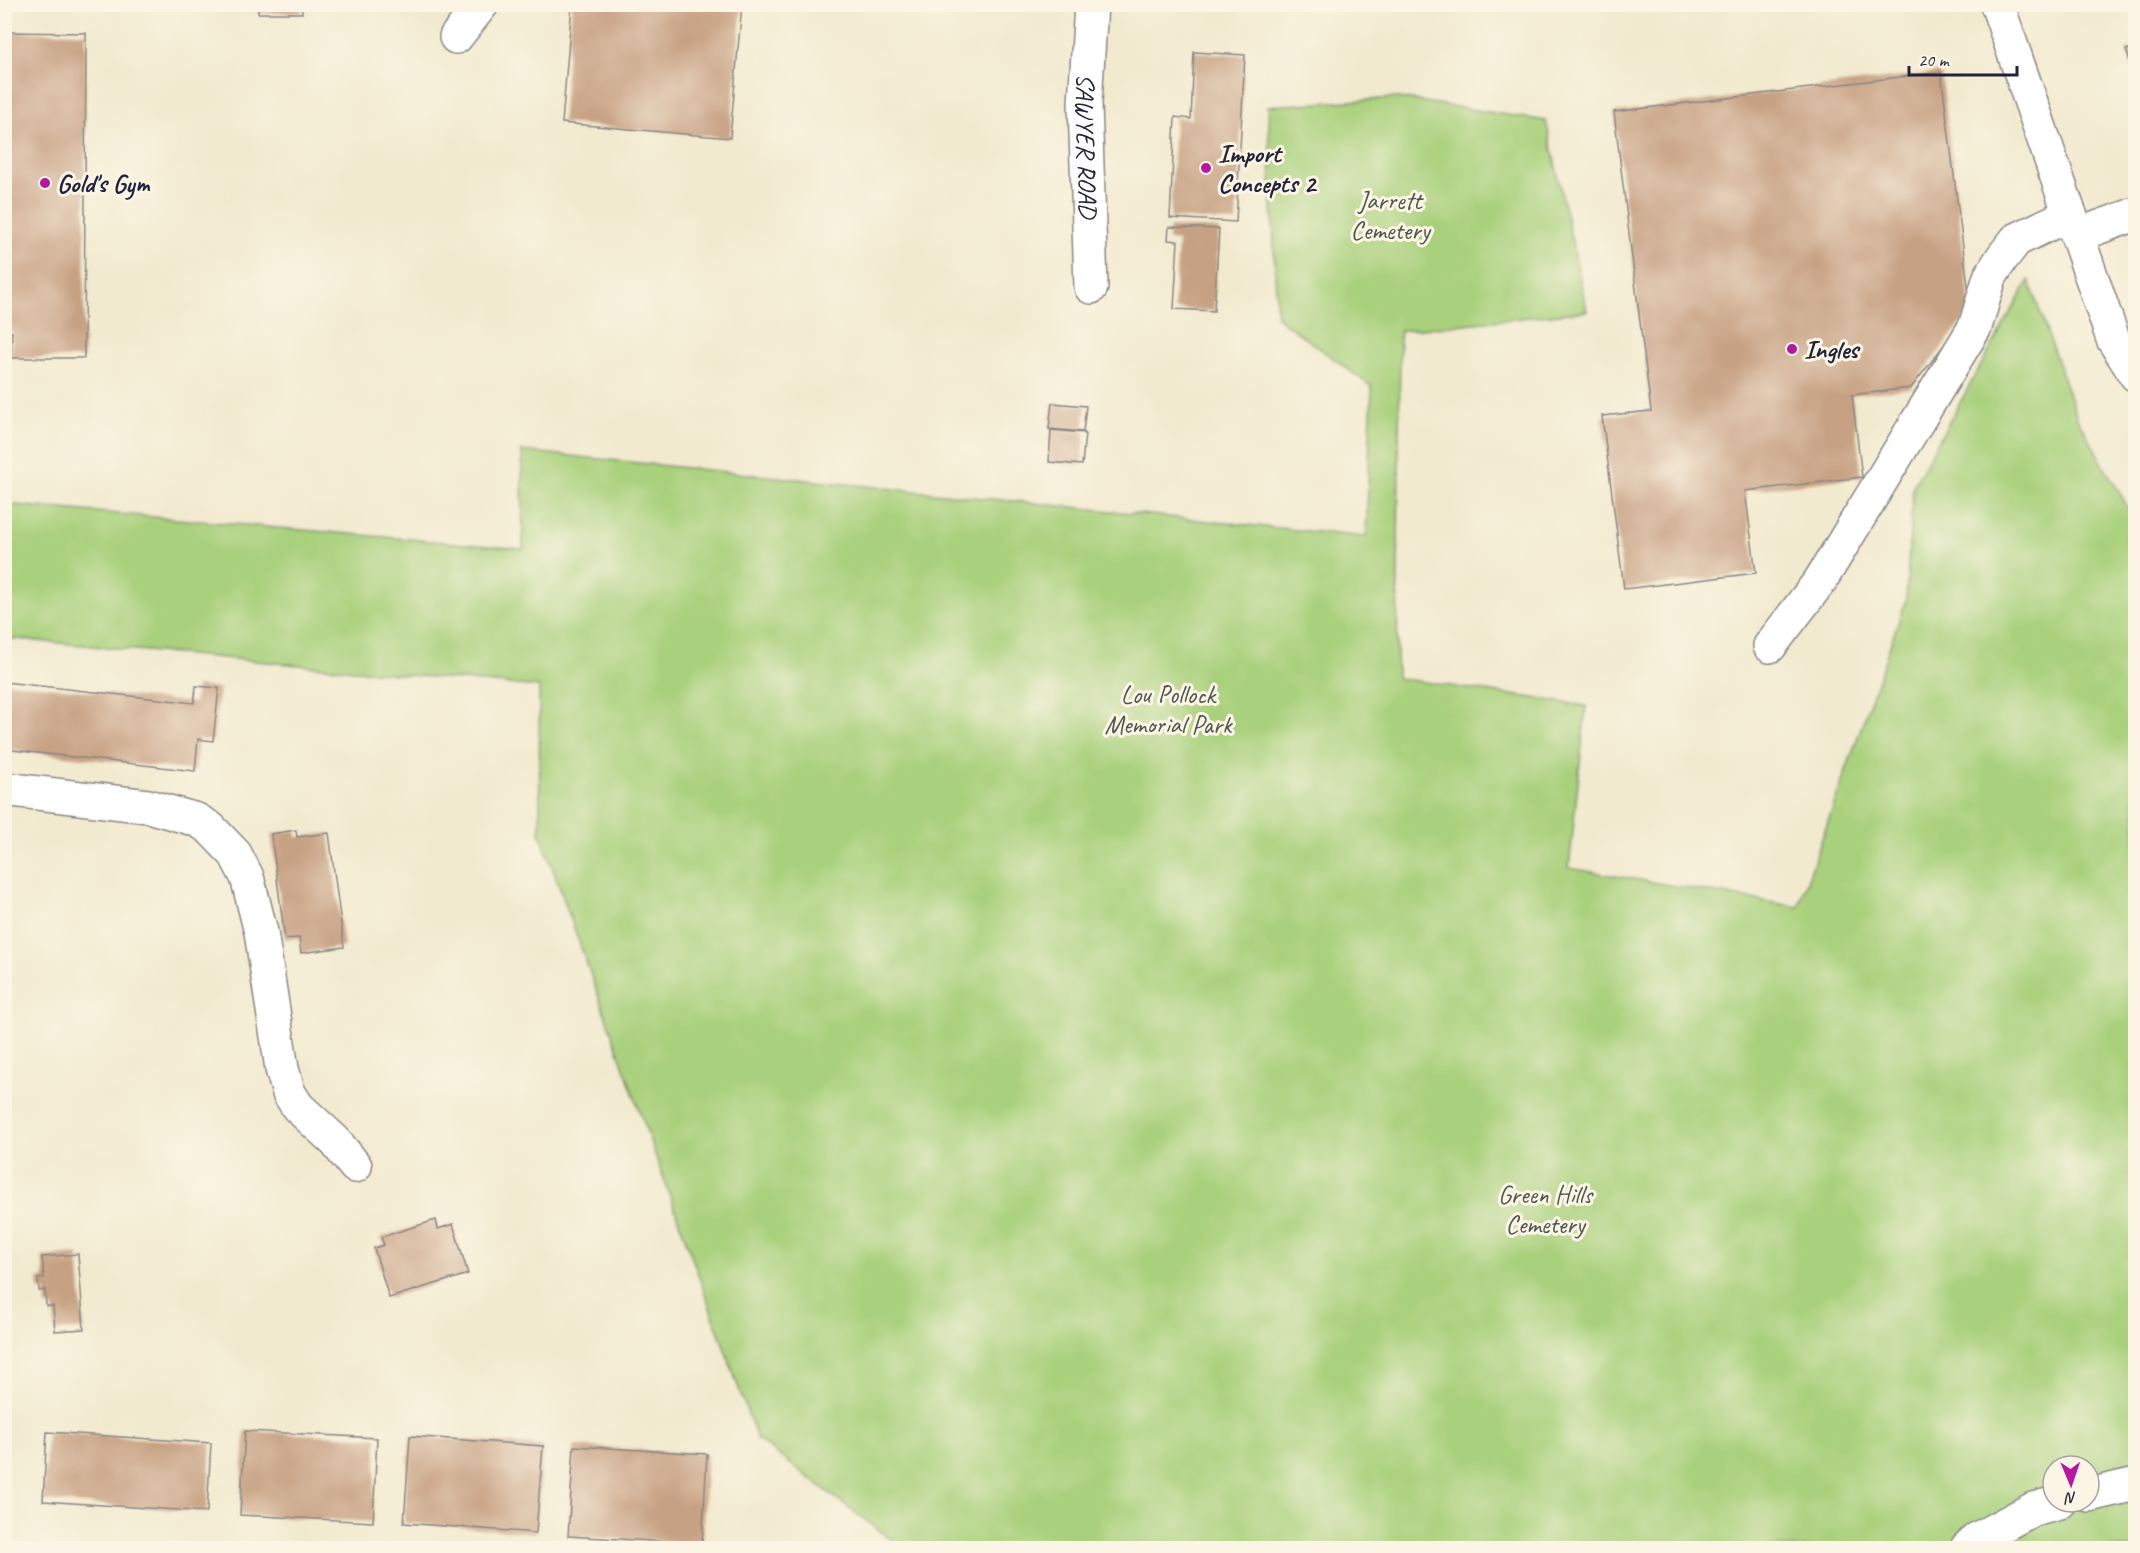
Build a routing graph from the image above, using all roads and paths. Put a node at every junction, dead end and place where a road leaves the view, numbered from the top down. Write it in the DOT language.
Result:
graph roads {
  1 [pos="482,4"];
  2 [pos="1091,4"];
  3 [pos="1997,4"];
  4 [pos="456,37"];
  5 [pos="2136,214"];
  6 [pos="2073,224"];
  7 [pos="1091,287"];
  8 [pos="2131,357"];
  9 [pos="1770,646"];
  10 [pos="4,789"];
  11 [pos="355,1166"];
  12 [pos="2136,1484"];
  13 [pos="2101,1492"];
  14 [pos="2041,1507"];
  15 [pos="1966,1548"];
  1 -- 4 [label="main road"];
  2 -- 7 [label="main road, SAWYER ROAD"];
  3 -- 6 [label="main road"];
  5 -- 6 [label="main road"];
  6 -- 8 [label="main road"];
  6 -- 9 [label="main road"];
  10 -- 11 [label="main road"];
  12 -- 13 [label="main road"];
  14 -- 15 [label="main road"];
}
